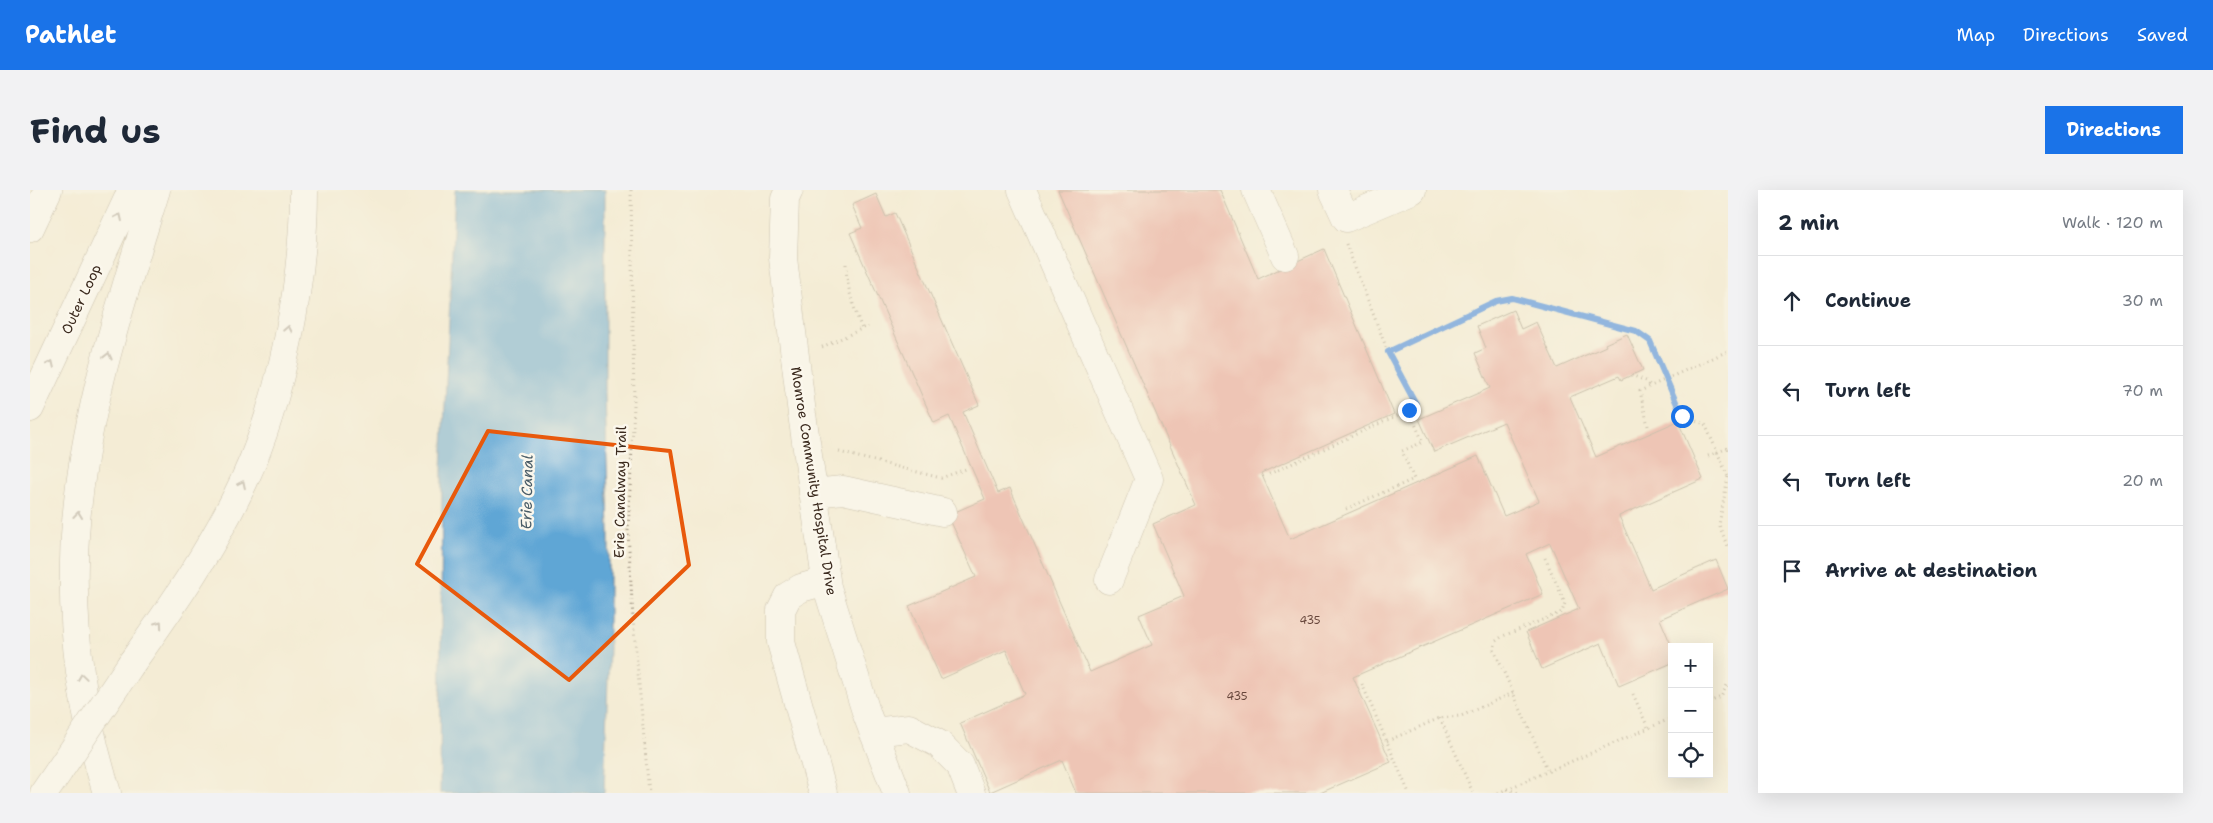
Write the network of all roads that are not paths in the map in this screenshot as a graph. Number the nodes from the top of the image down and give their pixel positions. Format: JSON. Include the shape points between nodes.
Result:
{"nodes":[{"id":1,"x":48,"y":190,"type":"edge"},
{"id":2,"x":132,"y":190,"type":"edge"},
{"id":3,"x":156,"y":190,"type":"edge"},
{"id":4,"x":304,"y":190,"type":"edge"},
{"id":5,"x":788,"y":190,"type":"edge"},
{"id":6,"x":1022,"y":190,"type":"edge"},
{"id":7,"x":1256,"y":190,"type":"edge"},
{"id":8,"x":1333,"y":190,"type":"edge"},
{"id":9,"x":1412,"y":190,"type":"edge"},
{"id":10,"x":30,"y":228,"type":"edge"},
{"id":11,"x":1285,"y":256,"type":"dead end"},
{"id":12,"x":30,"y":408,"type":"edge"},
{"id":13,"x":814,"y":493,"type":"junction"},
{"id":14,"x":943,"y":512,"type":"dead end"},
{"id":15,"x":1109,"y":580,"type":"dead end"},
{"id":16,"x":826,"y":581,"type":"junction"},
{"id":17,"x":873,"y":732,"type":"junction"},
{"id":18,"x":52,"y":782,"type":"edge"},
{"id":19,"x":107,"y":793,"type":"edge"},
{"id":20,"x":823,"y":793,"type":"edge"},
{"id":21,"x":897,"y":793,"type":"edge"},
{"id":22,"x":971,"y":793,"type":"edge"}],
"edges":[{"from":1,"to":10,"type":"main road"},
{"from":12,"to":2,"type":"main road","name":"Outer Loop","one_way":true},
{"from":19,"to":3,"type":"main road","one_way":true,"via":[[89,722],[79,658],[74,595],[76,530],[85,459],[103,373]]},
{"from":18,"to":4,"type":"main road","one_way":true,"bridge":true,"via":[[205,555],[244,480],[278,381],[292,310]]},
{"from":5,"to":13,"type":"main road","name":"Monroe Community Hospital Drive","via":[[783,258]]},
{"from":6,"to":15,"type":"main road","via":[[1149,479]]},
{"from":7,"to":11,"type":"main road"},
{"from":8,"to":9,"type":"main road","via":[[1346,218]]},
{"from":13,"to":14,"type":"main road","via":[[843,490]]},
{"from":13,"to":16,"type":"main road","name":"Monroe Community Hospital Drive"},
{"from":16,"to":17,"type":"main road","name":"Monroe Community Hospital Drive"},
{"from":16,"to":20,"type":"main road","via":[[801,588],[788,596],[781,610],[781,642]]},
{"from":17,"to":21,"type":"main road","name":"Monroe Community Hospital Drive"},
{"from":17,"to":22,"type":"main road","via":[[909,728],[939,744],[960,765]]}]}
